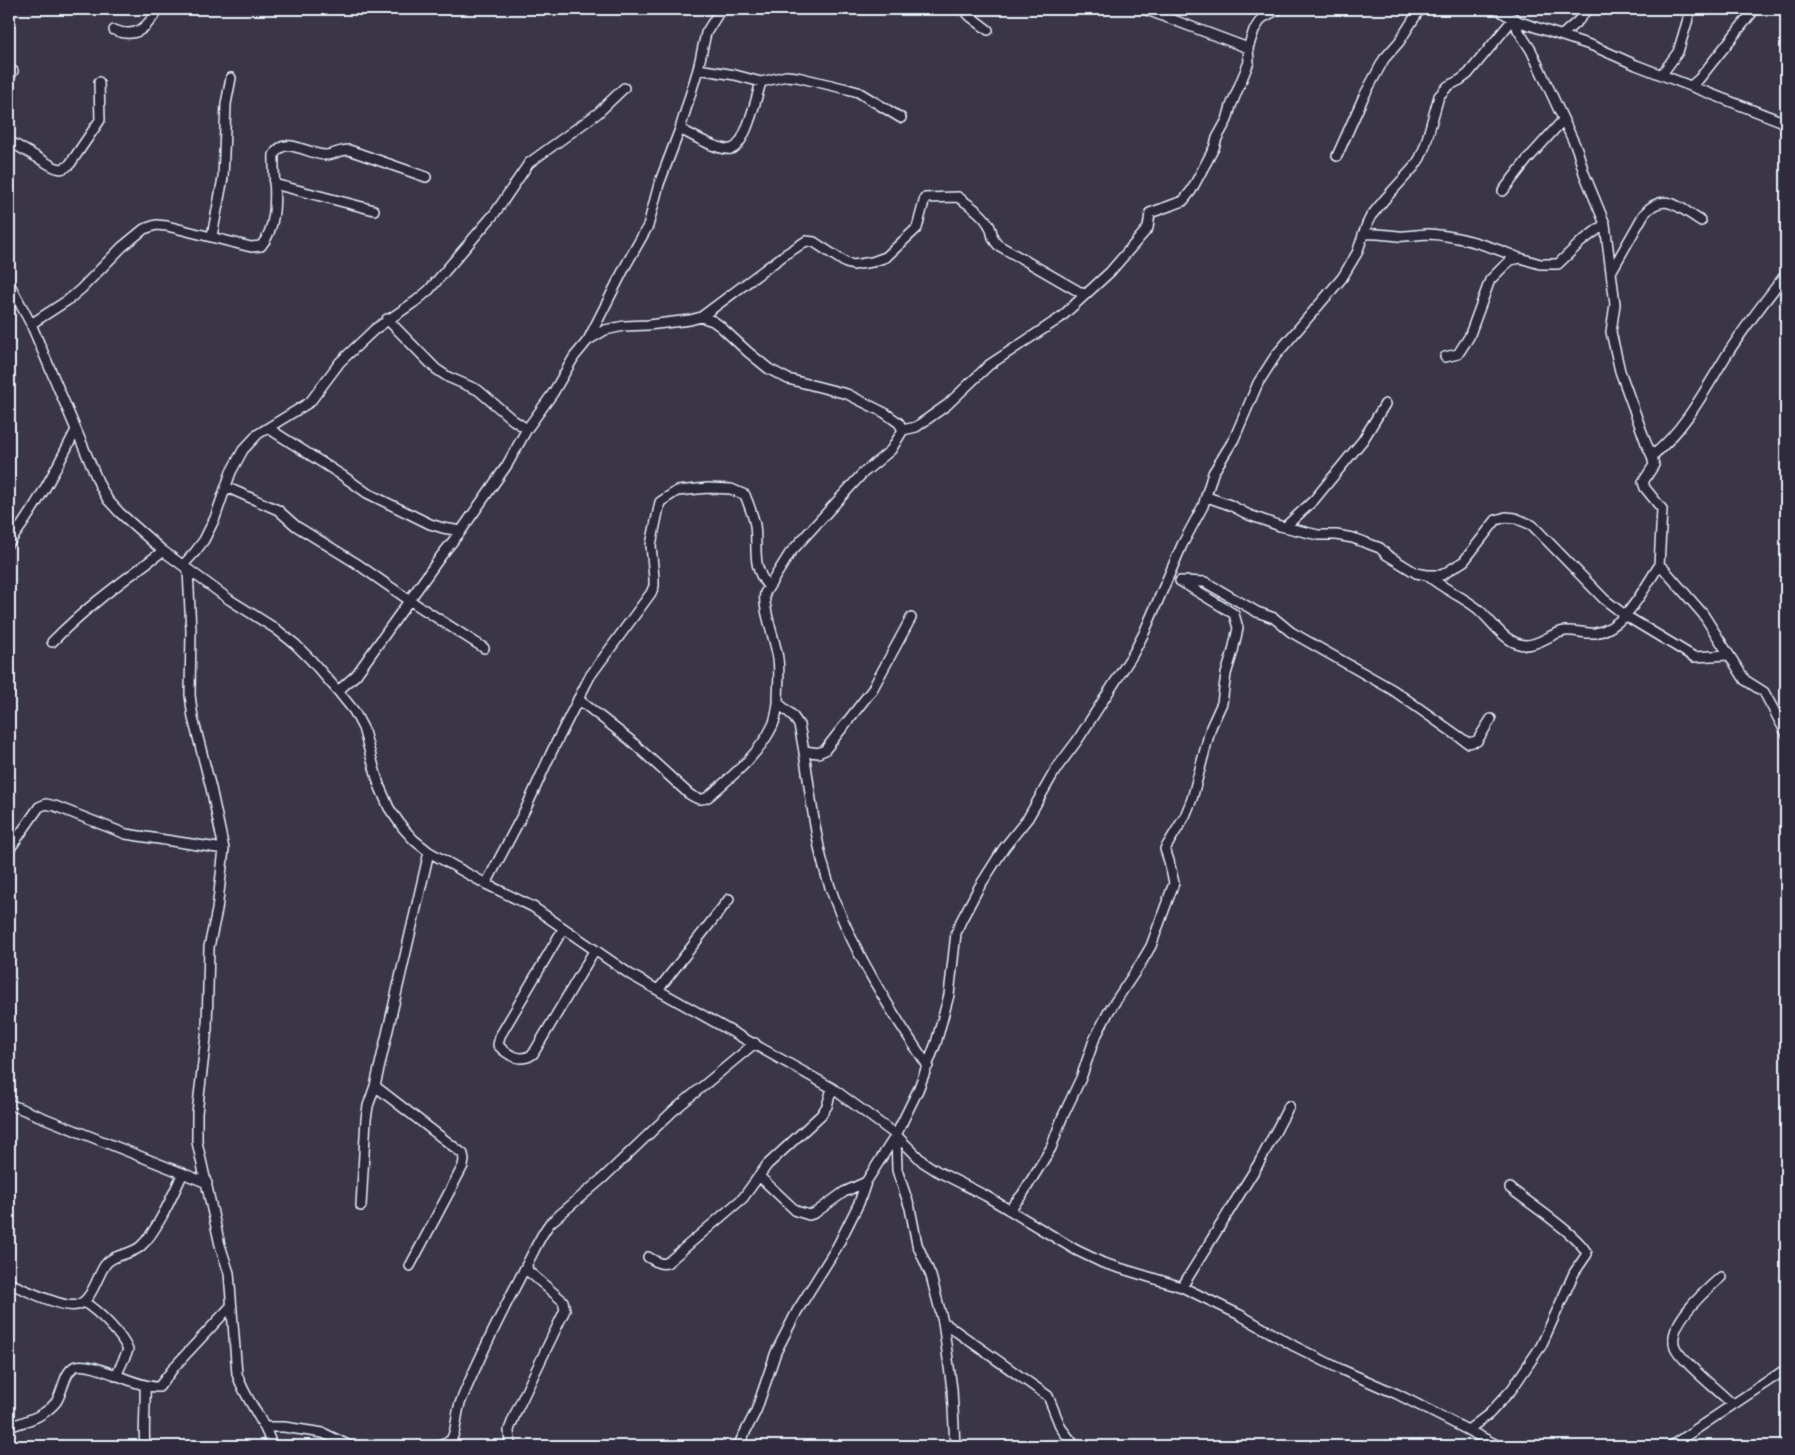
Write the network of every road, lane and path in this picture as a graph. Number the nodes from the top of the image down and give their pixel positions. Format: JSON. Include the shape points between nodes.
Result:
{"nodes":[{"id":1,"x":158,"y":9,"type":"edge"},
{"id":2,"x":721,"y":9,"type":"edge"},
{"id":3,"x":963,"y":9,"type":"edge"},
{"id":4,"x":1144,"y":9,"type":"edge"},
{"id":5,"x":1279,"y":9,"type":"edge"},
{"id":6,"x":1420,"y":9,"type":"edge"},
{"id":7,"x":1500,"y":9,"type":"edge"},
{"id":8,"x":1587,"y":9,"type":"edge"},
{"id":9,"x":1691,"y":9,"type":"edge"},
{"id":10,"x":1755,"y":9,"type":"edge"},
{"id":11,"x":1514,"y":18,"type":"junction"},
{"id":12,"x":114,"y":30,"type":"dead end"},
{"id":13,"x":988,"y":30,"type":"dead end"},
{"id":14,"x":1562,"y":35,"type":"junction"},
{"id":15,"x":1248,"y":48,"type":"junction"},
{"id":16,"x":698,"y":69,"type":"junction"},
{"id":17,"x":1662,"y":74,"type":"junction"},
{"id":18,"x":231,"y":78,"type":"dead end"},
{"id":19,"x":99,"y":82,"type":"dead end"},
{"id":20,"x":761,"y":82,"type":"junction"},
{"id":21,"x":1691,"y":86,"type":"junction"},
{"id":22,"x":624,"y":88,"type":"dead end"},
{"id":23,"x":901,"y":118,"type":"dead end"},
{"id":24,"x":1563,"y":120,"type":"junction"},
{"id":25,"x":1786,"y":123,"type":"edge"},
{"id":26,"x":680,"y":129,"type":"junction"},
{"id":27,"x":9,"y":142,"type":"edge"},
{"id":28,"x":1337,"y":156,"type":"dead end"},
{"id":29,"x":426,"y":177,"type":"dead end"},
{"id":30,"x":274,"y":184,"type":"junction"},
{"id":31,"x":1503,"y":191,"type":"dead end"},
{"id":32,"x":374,"y":210,"type":"dead end"},
{"id":33,"x":1701,"y":221,"type":"dead end"},
{"id":34,"x":1604,"y":224,"type":"junction"},
{"id":35,"x":1363,"y":234,"type":"junction"},
{"id":36,"x":212,"y":236,"type":"junction"},
{"id":37,"x":1520,"y":258,"type":"junction"},
{"id":38,"x":1611,"y":273,"type":"junction"},
{"id":39,"x":1786,"y":274,"type":"edge"},
{"id":40,"x":9,"y":283,"type":"edge"},
{"id":41,"x":1085,"y":295,"type":"junction"},
{"id":42,"x":701,"y":317,"type":"junction"},
{"id":43,"x":387,"y":320,"type":"junction"},
{"id":44,"x":31,"y":324,"type":"junction"},
{"id":45,"x":588,"y":340,"type":"junction"},
{"id":46,"x":1446,"y":357,"type":"dead end"},
{"id":47,"x":1385,"y":404,"type":"dead end"},
{"id":48,"x":268,"y":428,"type":"junction"},
{"id":49,"x":527,"y":429,"type":"junction"},
{"id":50,"x":76,"y":430,"type":"junction"},
{"id":51,"x":903,"y":430,"type":"junction"},
{"id":52,"x":1652,"y":456,"type":"junction"},
{"id":53,"x":226,"y":486,"type":"junction"},
{"id":54,"x":1207,"y":497,"type":"junction"},
{"id":55,"x":1285,"y":527,"type":"junction"},
{"id":56,"x":461,"y":531,"type":"junction"},
{"id":57,"x":9,"y":543,"type":"edge"},
{"id":58,"x":163,"y":551,"type":"junction"},
{"id":59,"x":1659,"y":566,"type":"junction"},
{"id":60,"x":185,"y":567,"type":"junction"},
{"id":61,"x":1428,"y":575,"type":"junction"},
{"id":62,"x":1180,"y":581,"type":"junction"},
{"id":63,"x":1167,"y":582,"type":"junction"},
{"id":64,"x":768,"y":586,"type":"junction"},
{"id":65,"x":409,"y":600,"type":"junction"},
{"id":66,"x":1626,"y":616,"type":"junction"},
{"id":67,"x":911,"y":618,"type":"dead end"},
{"id":68,"x":52,"y":642,"type":"dead end"},
{"id":69,"x":484,"y":648,"type":"dead end"},
{"id":70,"x":1728,"y":655,"type":"junction"},
{"id":71,"x":338,"y":691,"type":"junction"},
{"id":72,"x":578,"y":699,"type":"junction"},
{"id":73,"x":778,"y":702,"type":"junction"},
{"id":74,"x":1491,"y":719,"type":"dead end"},
{"id":75,"x":1786,"y":733,"type":"edge"},
{"id":76,"x":805,"y":751,"type":"junction"},
{"id":77,"x":224,"y":849,"type":"junction"},
{"id":78,"x":9,"y":850,"type":"edge"},
{"id":79,"x":429,"y":852,"type":"junction"},
{"id":80,"x":486,"y":884,"type":"junction"},
{"id":81,"x":728,"y":899,"type":"dead end"},
{"id":82,"x":563,"y":929,"type":"junction"},
{"id":83,"x":594,"y":951,"type":"junction"},
{"id":84,"x":658,"y":990,"type":"junction"},
{"id":85,"x":755,"y":1043,"type":"junction"},
{"id":86,"x":928,"y":1066,"type":"junction"},
{"id":87,"x":375,"y":1086,"type":"junction"},
{"id":88,"x":832,"y":1088,"type":"junction"},
{"id":89,"x":9,"y":1104,"type":"edge"},
{"id":90,"x":1289,"y":1106,"type":"dead end"},
{"id":91,"x":896,"y":1134,"type":"junction"},
{"id":92,"x":183,"y":1173,"type":"junction"},
{"id":93,"x":759,"y":1176,"type":"junction"},
{"id":94,"x":207,"y":1182,"type":"junction"},
{"id":95,"x":866,"y":1182,"type":"junction"},
{"id":96,"x":1510,"y":1188,"type":"dead end"},
{"id":97,"x":361,"y":1206,"type":"dead end"},
{"id":98,"x":1009,"y":1210,"type":"junction"},
{"id":99,"x":648,"y":1257,"type":"dead end"},
{"id":100,"x":410,"y":1266,"type":"dead end"},
{"id":101,"x":527,"y":1266,"type":"junction"},
{"id":102,"x":1721,"y":1277,"type":"dead end"},
{"id":103,"x":9,"y":1283,"type":"edge"},
{"id":104,"x":1182,"y":1287,"type":"junction"},
{"id":105,"x":84,"y":1302,"type":"junction"},
{"id":106,"x":231,"y":1306,"type":"junction"},
{"id":107,"x":943,"y":1322,"type":"junction"},
{"id":108,"x":1786,"y":1369,"type":"edge"},
{"id":109,"x":116,"y":1376,"type":"junction"},
{"id":110,"x":145,"y":1385,"type":"junction"},
{"id":111,"x":1732,"y":1404,"type":"junction"},
{"id":112,"x":9,"y":1427,"type":"edge"},
{"id":113,"x":265,"y":1427,"type":"junction"},
{"id":114,"x":1468,"y":1430,"type":"junction"},
{"id":115,"x":452,"y":1442,"type":"edge"},
{"id":116,"x":145,"y":1446,"type":"edge"},
{"id":117,"x":272,"y":1446,"type":"edge"},
{"id":118,"x":350,"y":1446,"type":"edge"},
{"id":119,"x":440,"y":1446,"type":"edge"},
{"id":120,"x":510,"y":1446,"type":"edge"},
{"id":121,"x":738,"y":1446,"type":"edge"},
{"id":122,"x":955,"y":1446,"type":"edge"},
{"id":123,"x":1075,"y":1446,"type":"edge"},
{"id":124,"x":1498,"y":1446,"type":"edge"},
{"id":125,"x":1671,"y":1446,"type":"edge"}],
"edges":[{"from":1,"to":12,"type":"street","via":[[141,30],[132,34]]},
{"from":2,"to":16,"type":"street","via":[[706,33]]},
{"from":3,"to":13,"type":"street"},
{"from":4,"to":15,"type":"street"},
{"from":5,"to":15,"type":"street","via":[[1262,18]]},
{"from":6,"to":28,"type":"street","via":[[1384,59]]},
{"from":7,"to":11,"type":"street"},
{"from":8,"to":14,"type":"street"},
{"from":9,"to":17,"type":"street","via":[[1678,52]]},
{"from":10,"to":21,"type":"street"},
{"from":11,"to":14,"type":"street"},
{"from":11,"to":24,"type":"street"},
{"from":11,"to":35,"type":"street","via":[[1468,74],[1438,96],[1420,158],[1377,207]]},
{"from":14,"to":17,"type":"street"},
{"from":15,"to":41,"type":"street","via":[[1249,62],[1227,120],[1184,202],[1150,213],[1148,228]]},
{"from":16,"to":20,"type":"street"},
{"from":16,"to":26,"type":"street"},
{"from":17,"to":21,"type":"street"},
{"from":18,"to":36,"type":"street","via":[[226,104],[223,178]]},
{"from":19,"to":27,"type":"street","via":[[100,120],[65,168],[52,166]]},
{"from":20,"to":23,"type":"street","via":[[786,76],[847,89],[858,92]]},
{"from":20,"to":26,"type":"street","via":[[739,145],[732,149],[723,148]]},
{"from":21,"to":25,"type":"street"},
{"from":22,"to":43,"type":"street","via":[[598,113],[529,162],[495,213],[429,290]]},
{"from":24,"to":31,"type":"street"},
{"from":24,"to":34,"type":"street"},
{"from":26,"to":45,"type":"street","via":[[659,184],[648,226]]},
{"from":29,"to":30,"type":"street","via":[[349,150],[320,155],[288,145],[277,149],[274,155]]},
{"from":30,"to":32,"type":"street"},
{"from":30,"to":36,"type":"street","via":[[271,228],[261,246]]},
{"from":33,"to":38,"type":"street","via":[[1670,202],[1651,206]]},
{"from":34,"to":37,"type":"street","via":[[1558,264],[1540,264]]},
{"from":34,"to":38,"type":"street"},
{"from":35,"to":37,"type":"street","via":[[1452,237]]},
{"from":35,"to":54,"type":"street","via":[[1357,253],[1342,278],[1276,355],[1258,383],[1234,439],[1213,473]]},
{"from":36,"to":44,"type":"street","via":[[167,226],[144,229],[68,300]]},
{"from":37,"to":46,"type":"street","via":[[1511,260],[1490,280],[1469,338],[1458,354]]},
{"from":38,"to":52,"type":"street","via":[[1615,304],[1611,332],[1620,371]]},
{"from":39,"to":52,"type":"street","via":[[1673,436]]},
{"from":40,"to":44,"type":"street"},
{"from":41,"to":42,"type":"street","via":[[998,244],[992,239],[990,227],[980,214],[958,197],[925,198],[917,228],[886,257],[853,265],[814,242],[806,241]]},
{"from":41,"to":51,"type":"street","via":[[1060,318],[988,365],[947,405],[916,427]]},
{"from":42,"to":45,"type":"street","via":[[624,326],[605,330]]},
{"from":42,"to":51,"type":"street","via":[[720,326],[769,369],[788,379],[847,394],[885,413]]},
{"from":43,"to":48,"type":"street","via":[[340,362],[310,402]]},
{"from":43,"to":49,"type":"street","via":[[436,369],[478,390]]},
{"from":44,"to":50,"type":"street"},
{"from":45,"to":49,"type":"street"},
{"from":47,"to":55,"type":"street","via":[[1363,440],[1339,470]]},
{"from":48,"to":53,"type":"street","via":[[243,450]]},
{"from":48,"to":56,"type":"street","via":[[367,493],[430,524]]},
{"from":49,"to":56,"type":"street","via":[[507,465]]},
{"from":50,"to":57,"type":"street","via":[[47,487]]},
{"from":50,"to":58,"type":"street","via":[[108,500]]},
{"from":51,"to":64,"type":"street","via":[[891,450],[862,474],[790,553]]},
{"from":52,"to":59,"type":"street","via":[[1654,465],[1643,482],[1662,509]]},
{"from":53,"to":60,"type":"street","via":[[204,540]]},
{"from":53,"to":65,"type":"street","via":[[278,510],[296,526]]},
{"from":54,"to":55,"type":"street"},
{"from":54,"to":63,"type":"street"},
{"from":55,"to":61,"type":"street","via":[[1318,535],[1353,538],[1380,548],[1416,573]]},
{"from":56,"to":65,"type":"street"},
{"from":58,"to":60,"type":"street"},
{"from":58,"to":68,"type":"street","via":[[90,605]]},
{"from":59,"to":66,"type":"street"},
{"from":59,"to":70,"type":"street","via":[[1703,614]]},
{"from":60,"to":71,"type":"street","via":[[295,644]]},
{"from":60,"to":77,"type":"street","via":[[191,631],[190,695]]},
{"from":61,"to":66,"type":"street","via":[[1478,609],[1507,638],[1518,644],[1536,643],[1565,631],[1598,633]]},
{"from":61,"to":66,"type":"street","via":[[1442,575],[1464,561],[1496,520],[1506,516],[1532,525],[1604,599]]},
{"from":62,"to":63,"type":"street"},
{"from":62,"to":74,"type":"street","via":[[1205,582],[1257,612],[1274,618],[1291,632],[1394,690],[1468,743],[1477,741]]},
{"from":62,"to":98,"type":"street","via":[[1234,614],[1238,628],[1222,703],[1211,727],[1192,799],[1165,849],[1174,883],[1148,953],[1109,1010],[1094,1040],[1051,1148]]},
{"from":63,"to":86,"type":"street","via":[[1133,654],[1056,769],[1028,818],[1004,848],[961,921],[956,933],[949,995]]},
{"from":64,"to":72,"type":"street","via":[[761,578],[756,563],[755,525],[745,495],[731,488],[677,491],[660,502],[651,545],[654,578],[651,593],[597,666]]},
{"from":64,"to":73,"type":"street","via":[[764,599],[778,660]]},
{"from":65,"to":69,"type":"street"},
{"from":65,"to":71,"type":"street","via":[[356,675]]},
{"from":66,"to":70,"type":"street","via":[[1694,657]]},
{"from":67,"to":76,"type":"street","via":[[872,690],[825,750],[818,753]]},
{"from":70,"to":75,"type":"street","via":[[1745,680],[1764,692]]},
{"from":71,"to":79,"type":"street","via":[[363,728],[389,808],[402,828]]},
{"from":72,"to":73,"type":"street","via":[[696,799],[702,800],[743,766],[760,746],[774,724]]},
{"from":72,"to":80,"type":"street"},
{"from":73,"to":76,"type":"street","via":[[799,725]]},
{"from":76,"to":86,"type":"street","via":[[806,775],[821,855],[835,900],[868,969],[900,1026]]},
{"from":77,"to":78,"type":"street","via":[[126,834],[46,804],[40,807]]},
{"from":77,"to":94,"type":"street","via":[[209,947],[207,1029],[197,1113],[197,1142]]},
{"from":79,"to":80,"type":"street"},
{"from":79,"to":87,"type":"street"},
{"from":80,"to":82,"type":"street","via":[[533,907]]},
{"from":81,"to":84,"type":"street"},
{"from":82,"to":83,"type":"street"},
{"from":82,"to":83,"type":"street","via":[[498,1040],[502,1048],[521,1059],[533,1054]]},
{"from":83,"to":84,"type":"street"},
{"from":84,"to":85,"type":"street"},
{"from":85,"to":88,"type":"street"},
{"from":85,"to":101,"type":"street","via":[[672,1111],[603,1178],[550,1223],[538,1240]]},
{"from":86,"to":91,"type":"street"},
{"from":87,"to":97,"type":"street","via":[[366,1119]]},
{"from":87,"to":100,"type":"street","via":[[456,1148],[464,1160]]},
{"from":88,"to":91,"type":"street"},
{"from":88,"to":93,"type":"street","via":[[821,1115]]},
{"from":89,"to":92,"type":"street"},
{"from":90,"to":104,"type":"street","via":[[1259,1163]]},
{"from":91,"to":95,"type":"street"},
{"from":91,"to":98,"type":"street","via":[[923,1162]]},
{"from":91,"to":107,"type":"street","via":[[897,1170]]},
{"from":92,"to":94,"type":"street"},
{"from":92,"to":105,"type":"street","via":[[142,1246],[130,1254],[110,1259]]},
{"from":93,"to":95,"type":"street","via":[[790,1206],[809,1215]]},
{"from":93,"to":99,"type":"street","via":[[742,1198],[667,1263],[657,1263]]},
{"from":94,"to":106,"type":"street","via":[[229,1273]]},
{"from":95,"to":121,"type":"street","via":[[850,1222],[776,1352],[759,1403]]},
{"from":96,"to":114,"type":"street","via":[[1586,1248],[1587,1254],[1574,1272],[1540,1346],[1512,1389],[1489,1414]]},
{"from":98,"to":104,"type":"street","via":[[1103,1263]]},
{"from":101,"to":115,"type":"street","via":[[460,1403]]},
{"from":101,"to":120,"type":"street","via":[[528,1271],[563,1301],[565,1310],[516,1412],[509,1430]]},
{"from":102,"to":111,"type":"street","via":[[1685,1314],[1674,1333],[1674,1347]]},
{"from":103,"to":105,"type":"street","via":[[67,1305],[76,1306]]},
{"from":104,"to":114,"type":"street","via":[[1294,1346]]},
{"from":105,"to":109,"type":"street","via":[[96,1309],[128,1350]]},
{"from":106,"to":110,"type":"street","via":[[158,1387]]},
{"from":106,"to":113,"type":"street","via":[[241,1389]]},
{"from":107,"to":122,"type":"street","via":[[952,1389]]},
{"from":107,"to":123,"type":"street","via":[[1048,1396],[1061,1428]]},
{"from":108,"to":111,"type":"street"},
{"from":109,"to":110,"type":"street"},
{"from":109,"to":112,"type":"street","via":[[75,1366],[57,1401],[38,1417]]},
{"from":110,"to":116,"type":"street"},
{"from":111,"to":125,"type":"street"},
{"from":113,"to":117,"type":"street"},
{"from":113,"to":118,"type":"street","via":[[323,1433]]},
{"from":114,"to":124,"type":"street"},
{"from":115,"to":119,"type":"street"}]}
